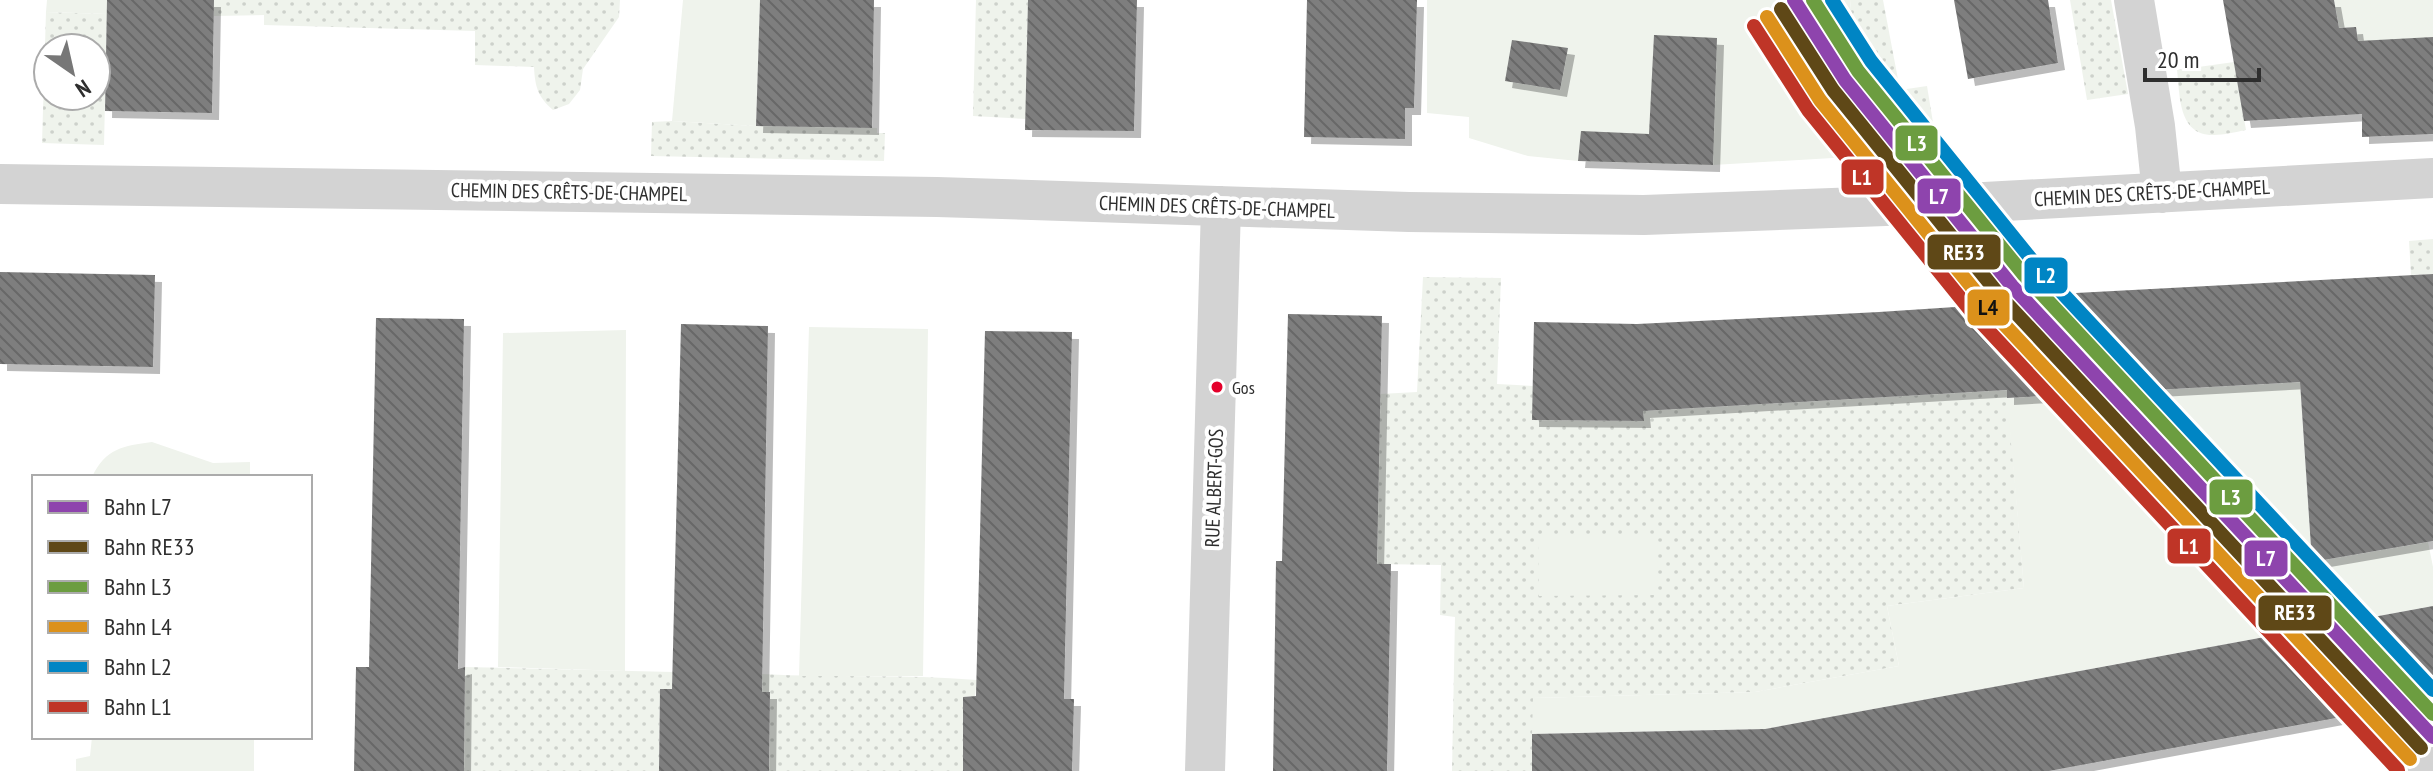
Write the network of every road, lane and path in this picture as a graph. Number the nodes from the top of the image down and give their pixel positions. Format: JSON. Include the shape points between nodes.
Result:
{"nodes":[{"id":1,"x":2134,"y":0,"type":"edge"},
{"id":2,"x":2433,"y":178,"type":"edge"},
{"id":3,"x":0,"y":184,"type":"edge"},
{"id":4,"x":2162,"y":193,"type":"junction"},
{"id":5,"x":1221,"y":206,"type":"junction"},
{"id":6,"x":2433,"y":767,"type":"edge"},
{"id":7,"x":1205,"y":771,"type":"edge"},
{"id":8,"x":2413,"y":771,"type":"edge"}],
"edges":[{"from":1,"to":4,"type":"street"},
{"from":2,"to":4,"type":"street","name":"CHEMIN DES CRÊTS-DE-CHAMPEL"},
{"from":3,"to":5,"type":"street","name":"CHEMIN DES CRÊTS-DE-CHAMPEL"},
{"from":4,"to":5,"type":"street","name":"CHEMIN DES CRÊTS-DE-CHAMPEL","via":[[1644,215]]},
{"from":5,"to":7,"type":"street","name":"RUE ALBERT-GOS"},
{"from":6,"to":8,"type":"street"}]}
